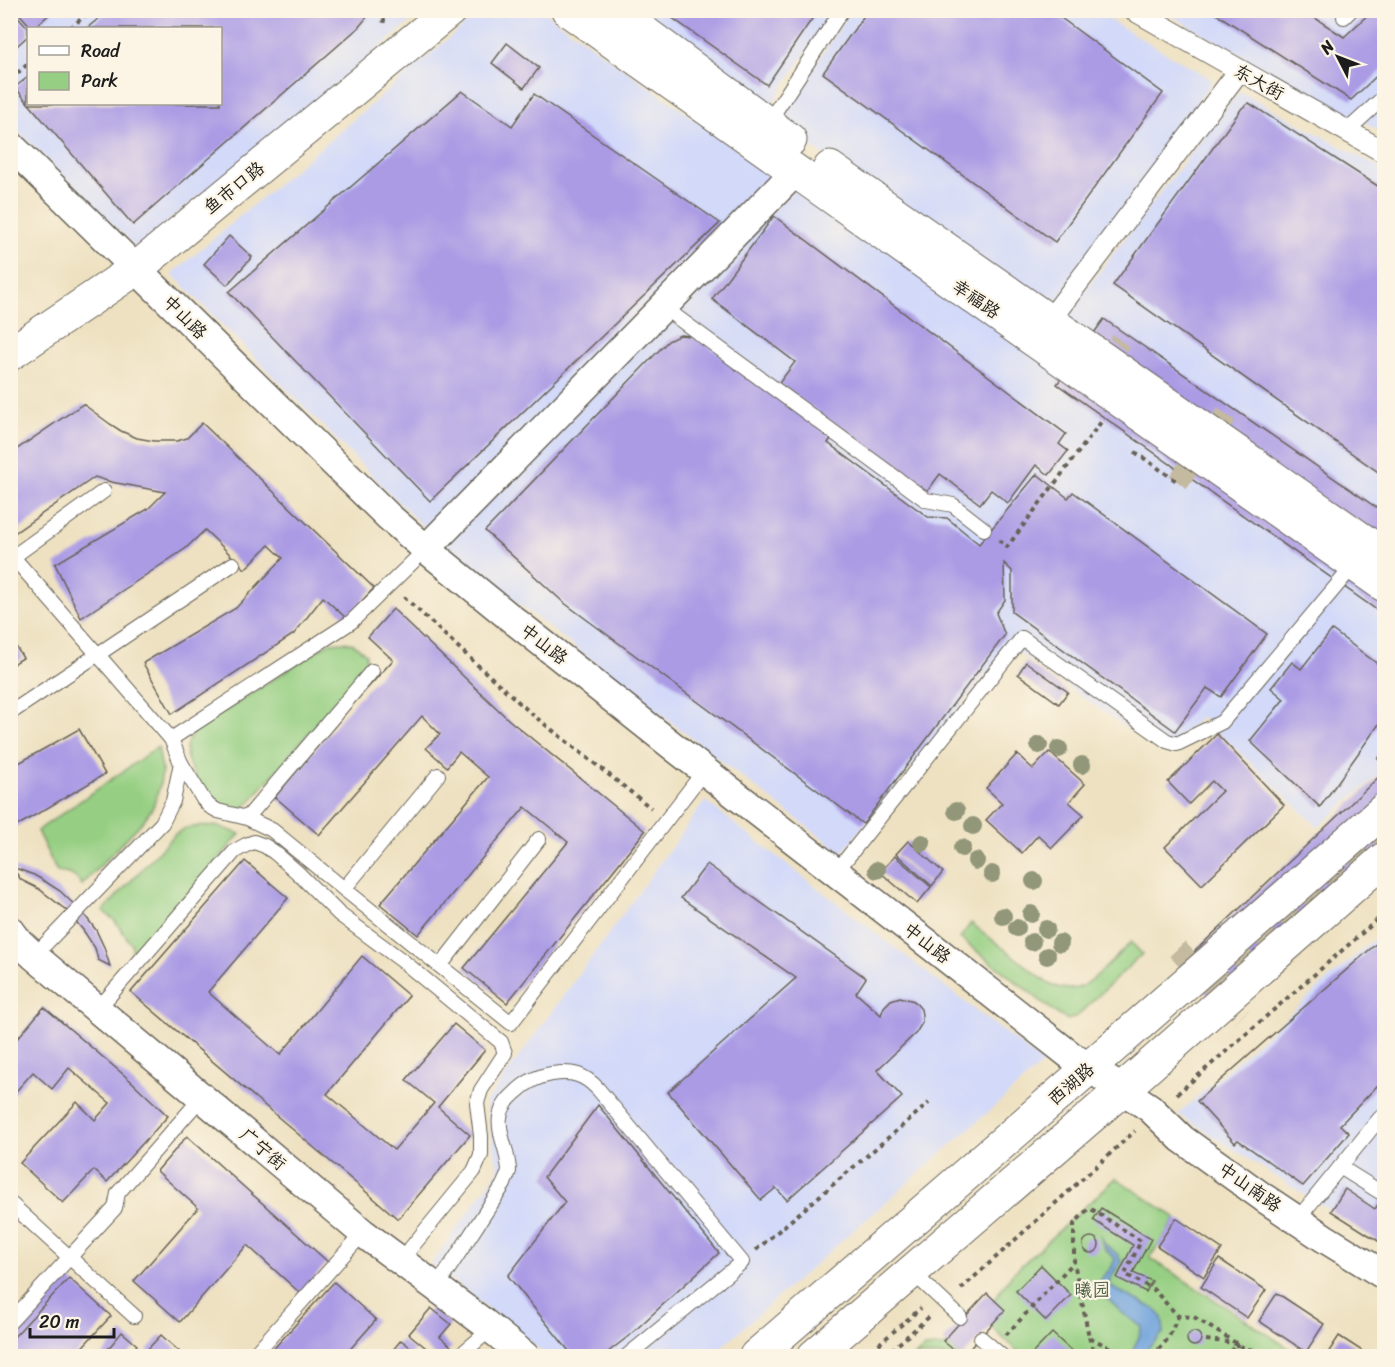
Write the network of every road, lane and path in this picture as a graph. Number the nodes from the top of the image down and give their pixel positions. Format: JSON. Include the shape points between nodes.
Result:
{"nodes":[{"id":1,"x":92,"y":10,"type":"edge"},
{"id":2,"x":450,"y":10,"type":"edge"},
{"id":3,"x":568,"y":10,"type":"edge"},
{"id":4,"x":614,"y":10,"type":"edge"},
{"id":5,"x":842,"y":10,"type":"edge"},
{"id":6,"x":1134,"y":10,"type":"edge"},
{"id":7,"x":71,"y":27,"type":"edge"},
{"id":8,"x":27,"y":65,"type":"edge"},
{"id":9,"x":1239,"y":71,"type":"junction"},
{"id":10,"x":10,"y":79,"type":"edge"},
{"id":11,"x":1384,"y":97,"type":"edge"},
{"id":12,"x":1347,"y":130,"type":"junction"},
{"id":13,"x":761,"y":133,"type":"junction"},
{"id":14,"x":10,"y":145,"type":"edge"},
{"id":15,"x":1384,"y":152,"type":"edge"},
{"id":16,"x":796,"y":171,"type":"junction"},
{"id":17,"x":137,"y":268,"type":"junction"},
{"id":18,"x":663,"y":307,"type":"junction"},
{"id":19,"x":1042,"y":330,"type":"junction"},
{"id":20,"x":10,"y":354,"type":"edge"},
{"id":21,"x":1102,"y":420,"type":"dead end"},
{"id":22,"x":1135,"y":452,"type":"dead end"},
{"id":23,"x":1178,"y":482,"type":"dead end"},
{"id":24,"x":104,"y":491,"type":"dead end"},
{"id":25,"x":984,"y":529,"type":"joint"},
{"id":26,"x":426,"y":549,"type":"junction"},
{"id":27,"x":12,"y":558,"type":"edge"},
{"id":28,"x":1370,"y":560,"type":"edge"},
{"id":29,"x":233,"y":564,"type":"dead end"},
{"id":30,"x":390,"y":584,"type":"junction"},
{"id":31,"x":1384,"y":585,"type":"edge"},
{"id":32,"x":98,"y":654,"type":"junction"},
{"id":33,"x":372,"y":671,"type":"dead end"},
{"id":34,"x":10,"y":712,"type":"edge"},
{"id":35,"x":171,"y":739,"type":"junction"},
{"id":36,"x":1384,"y":754,"type":"edge"},
{"id":37,"x":1378,"y":760,"type":"dead end"},
{"id":38,"x":181,"y":763,"type":"junction"},
{"id":39,"x":704,"y":771,"type":"junction"},
{"id":40,"x":438,"y":775,"type":"dead end"},
{"id":41,"x":1384,"y":810,"type":"edge"},
{"id":42,"x":247,"y":818,"type":"junction"},
{"id":43,"x":667,"y":820,"type":"junction"},
{"id":44,"x":539,"y":839,"type":"dead end"},
{"id":45,"x":1384,"y":859,"type":"edge"},
{"id":46,"x":836,"y":872,"type":"junction"},
{"id":47,"x":344,"y":890,"type":"junction"},
{"id":48,"x":1384,"y":914,"type":"edge"},
{"id":49,"x":19,"y":944,"type":"edge"},
{"id":50,"x":440,"y":966,"type":"junction"},
{"id":51,"x":98,"y":1009,"type":"junction"},
{"id":52,"x":1089,"y":1068,"type":"junction"},
{"id":53,"x":1123,"y":1089,"type":"junction"},
{"id":54,"x":202,"y":1097,"type":"junction"},
{"id":55,"x":929,"y":1103,"type":"dead end"},
{"id":56,"x":1155,"y":1113,"type":"junction"},
{"id":57,"x":1384,"y":1121,"type":"edge"},
{"id":58,"x":1340,"y":1167,"type":"junction"},
{"id":59,"x":1384,"y":1186,"type":"edge"},
{"id":60,"x":10,"y":1203,"type":"edge"},
{"id":61,"x":1297,"y":1220,"type":"junction"},
{"id":62,"x":363,"y":1233,"type":"junction"},
{"id":63,"x":70,"y":1257,"type":"junction"},
{"id":64,"x":401,"y":1260,"type":"junction"},
{"id":65,"x":742,"y":1262,"type":"junction"},
{"id":66,"x":1074,"y":1262,"type":"junction"},
{"id":67,"x":912,"y":1272,"type":"junction"},
{"id":68,"x":1384,"y":1275,"type":"edge"},
{"id":69,"x":436,"y":1288,"type":"junction"},
{"id":70,"x":945,"y":1303,"type":"junction"},
{"id":71,"x":1178,"y":1316,"type":"junction"},
{"id":72,"x":134,"y":1317,"type":"dead end"},
{"id":73,"x":960,"y":1317,"type":"dead end"},
{"id":74,"x":10,"y":1322,"type":"edge"},
{"id":75,"x":491,"y":1329,"type":"junction"},
{"id":76,"x":1089,"y":1337,"type":"junction"},
{"id":77,"x":981,"y":1338,"type":"dead end"},
{"id":78,"x":1206,"y":1340,"type":"dead end"},
{"id":79,"x":1237,"y":1343,"type":"junction"},
{"id":80,"x":517,"y":1354,"type":"edge"},
{"id":81,"x":992,"y":1354,"type":"edge"},
{"id":82,"x":253,"y":1356,"type":"edge"},
{"id":83,"x":459,"y":1356,"type":"edge"},
{"id":84,"x":627,"y":1356,"type":"edge"},
{"id":85,"x":756,"y":1356,"type":"edge"},
{"id":86,"x":814,"y":1356,"type":"edge"},
{"id":87,"x":885,"y":1356,"type":"edge"},
{"id":88,"x":1095,"y":1356,"type":"edge"},
{"id":89,"x":1126,"y":1356,"type":"edge"},
{"id":90,"x":1152,"y":1356,"type":"edge"},
{"id":91,"x":1224,"y":1356,"type":"edge"},
{"id":92,"x":1236,"y":1356,"type":"edge"},
{"id":93,"x":1275,"y":1356,"type":"edge"}],
"edges":[{"from":1,"to":7,"type":"path"},
{"from":2,"to":17,"type":"main road","name":"鱼市口路"},
{"from":3,"to":13,"type":"main road","name":"幸福路"},
{"from":4,"to":13,"type":"main road","name":"幸福路"},
{"from":5,"to":13,"type":"lane"},
{"from":6,"to":9,"type":"street","name":"东大街"},
{"from":8,"to":10,"type":"path"},
{"from":9,"to":12,"type":"street","name":"东大街"},
{"from":9,"to":19,"type":"street"},
{"from":11,"to":12,"type":"lane"},
{"from":12,"to":15,"type":"street","name":"东大街"},
{"from":13,"to":16,"type":"main road","name":"幸福路"},
{"from":13,"to":19,"type":"main road","name":"幸福路"},
{"from":14,"to":17,"type":"street","name":"中山路"},
{"from":16,"to":18,"type":"street"},
{"from":16,"to":19,"type":"main road","name":"幸福路"},
{"from":17,"to":20,"type":"main road","name":"鱼市口路"},
{"from":17,"to":26,"type":"street","name":"中山路"},
{"from":18,"to":25,"type":"lane","via":[[926,500],[953,505]]},
{"from":18,"to":26,"type":"street"},
{"from":19,"to":28,"type":"main road","name":"幸福路"},
{"from":21,"to":25,"type":"path","via":[[1007,546]]},
{"from":22,"to":23,"type":"path"},
{"from":24,"to":27,"type":"lane"},
{"from":26,"to":30,"type":"lane"},
{"from":26,"to":39,"type":"street","name":"中山路"},
{"from":27,"to":32,"type":"lane"},
{"from":28,"to":31,"type":"main road","name":"幸福路"},
{"from":28,"to":46,"type":"lane","via":[[1222,722],[1177,744],[1167,741],[1022,638]]},
{"from":29,"to":32,"type":"lane"},
{"from":30,"to":35,"type":"lane","via":[[351,622]]},
{"from":30,"to":43,"type":"path","via":[[533,715]]},
{"from":32,"to":34,"type":"lane"},
{"from":32,"to":35,"type":"lane"},
{"from":33,"to":42,"type":"lane"},
{"from":35,"to":38,"type":"lane"},
{"from":36,"to":37,"type":"path"},
{"from":38,"to":42,"type":"lane","via":[[208,806]]},
{"from":38,"to":49,"type":"lane","via":[[173,801],[162,823]]},
{"from":39,"to":43,"type":"lane"},
{"from":39,"to":46,"type":"street","name":"中山路"},
{"from":40,"to":47,"type":"lane"},
{"from":41,"to":52,"type":"main road","name":"西湖路"},
{"from":42,"to":47,"type":"lane","via":[[272,830]]},
{"from":43,"to":50,"type":"lane","via":[[512,1023]]},
{"from":44,"to":50,"type":"lane"},
{"from":45,"to":53,"type":"main road"},
{"from":46,"to":52,"type":"street","name":"中山路"},
{"from":47,"to":50,"type":"lane"},
{"from":48,"to":56,"type":"path"},
{"from":49,"to":51,"type":"street","name":"广宁街"},
{"from":51,"to":54,"type":"street","name":"广宁街"},
{"from":51,"to":64,"type":"lane","via":[[235,850],[254,842],[274,852],[339,914],[501,1042],[505,1053],[477,1103],[481,1155],[474,1171]]},
{"from":52,"to":53,"type":"street","name":"中山路"},
{"from":52,"to":85,"type":"main road","name":"西湖路"},
{"from":53,"to":56,"type":"street","name":"中山南路"},
{"from":53,"to":67,"type":"main road"},
{"from":54,"to":62,"type":"street","name":"广宁街"},
{"from":54,"to":63,"type":"lane","via":[[118,1193],[115,1208]]},
{"from":55,"to":65,"type":"path"},
{"from":56,"to":61,"type":"street","name":"中山南路","via":[[1182,1138]]},
{"from":56,"to":70,"type":"path"},
{"from":57,"to":58,"type":"lane","via":[[1380,1118]]},
{"from":58,"to":59,"type":"lane","via":[[1380,1192]]},
{"from":58,"to":61,"type":"lane"},
{"from":60,"to":63,"type":"lane"},
{"from":61,"to":68,"type":"street","name":"中山南路"},
{"from":62,"to":64,"type":"street","name":"广宁街"},
{"from":62,"to":82,"type":"lane"},
{"from":63,"to":72,"type":"lane"},
{"from":63,"to":74,"type":"lane"},
{"from":64,"to":69,"type":"street","name":"广宁街"},
{"from":65,"to":69,"type":"lane","via":[[590,1080],[563,1073],[532,1080],[503,1106],[499,1124],[509,1171]]},
{"from":65,"to":84,"type":"lane"},
{"from":66,"to":71,"type":"path","via":[[1074,1224],[1088,1209],[1093,1210],[1141,1241],[1125,1274],[1153,1289]]},
{"from":66,"to":76,"type":"path"},
{"from":66,"to":81,"type":"path"},
{"from":67,"to":70,"type":"lane"},
{"from":67,"to":86,"type":"main road"},
{"from":69,"to":75,"type":"street","name":"广宁街"},
{"from":70,"to":73,"type":"lane"},
{"from":70,"to":87,"type":"path"},
{"from":71,"to":79,"type":"path","via":[[1194,1317]]},
{"from":71,"to":90,"type":"path","via":[[1168,1339]]},
{"from":75,"to":80,"type":"street","name":"广宁街"},
{"from":75,"to":83,"type":"lane"},
{"from":76,"to":88,"type":"path"},
{"from":76,"to":89,"type":"path"},
{"from":77,"to":81,"type":"lane"},
{"from":78,"to":79,"type":"path"},
{"from":79,"to":91,"type":"path"},
{"from":79,"to":92,"type":"path"},
{"from":79,"to":93,"type":"path"}]}
